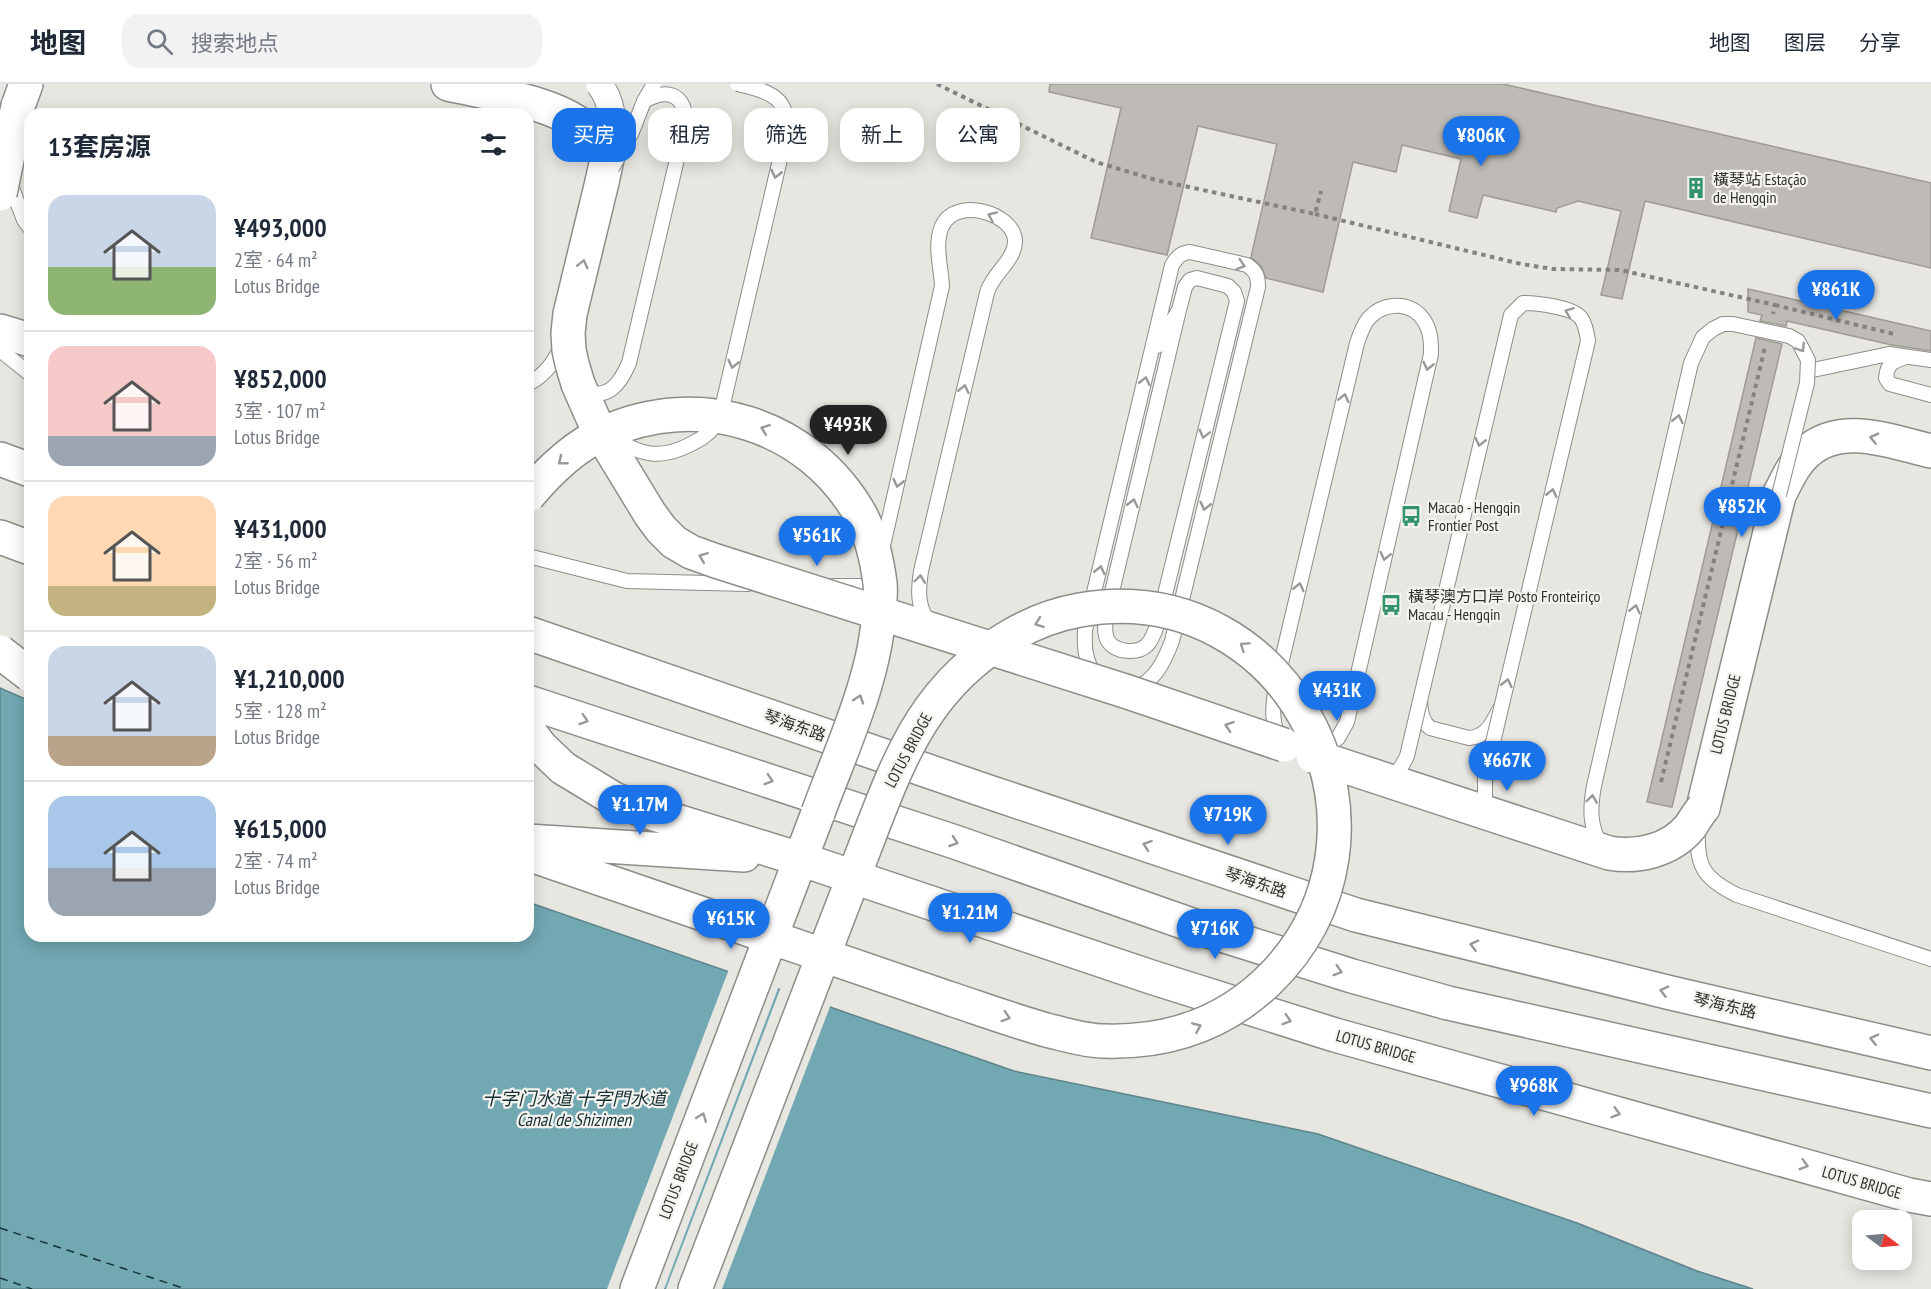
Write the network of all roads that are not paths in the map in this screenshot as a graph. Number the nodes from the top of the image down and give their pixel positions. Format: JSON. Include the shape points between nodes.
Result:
{"nodes":[{"id":1,"x":447,"y":84,"type":"edge"},
{"id":2,"x":599,"y":84,"type":"edge"},
{"id":3,"x":654,"y":84,"type":"edge"},
{"id":4,"x":737,"y":84,"type":"edge"},
{"id":5,"x":22,"y":95,"type":"edge"},
{"id":6,"x":644,"y":101,"type":"junction"},
{"id":7,"x":605,"y":171,"type":"junction"},
{"id":8,"x":6,"y":191,"type":"edge"},
{"id":9,"x":24,"y":220,"type":"edge"},
{"id":10,"x":1179,"y":310,"type":"junction"},
{"id":11,"x":570,"y":314,"type":"junction"},
{"id":12,"x":0,"y":331,"type":"edge"},
{"id":13,"x":1228,"y":334,"type":"junction"},
{"id":14,"x":24,"y":338,"type":"edge"},
{"id":15,"x":0,"y":350,"type":"edge"},
{"id":16,"x":1911,"y":356,"type":"junction"},
{"id":17,"x":1150,"y":357,"type":"junction"},
{"id":18,"x":1931,"y":360,"type":"edge"},
{"id":19,"x":24,"y":369,"type":"edge"},
{"id":20,"x":1808,"y":371,"type":"junction"},
{"id":21,"x":534,"y":381,"type":"edge"},
{"id":22,"x":578,"y":384,"type":"junction"},
{"id":23,"x":1931,"y":395,"type":"edge"},
{"id":24,"x":597,"y":427,"type":"junction"},
{"id":25,"x":1931,"y":451,"type":"edge"},
{"id":26,"x":0,"y":459,"type":"edge"},
{"id":27,"x":24,"y":468,"type":"edge"},
{"id":28,"x":1213,"y":470,"type":"junction"},
{"id":29,"x":534,"y":489,"type":"edge"},
{"id":30,"x":1779,"y":495,"type":"junction"},
{"id":31,"x":0,"y":537,"type":"edge"},
{"id":32,"x":24,"y":546,"type":"edge"},
{"id":33,"x":534,"y":558,"type":"edge"},
{"id":34,"x":853,"y":593,"type":"junction"},
{"id":35,"x":938,"y":632,"type":"junction"},
{"id":36,"x":534,"y":635,"type":"edge"},
{"id":37,"x":0,"y":652,"type":"edge"},
{"id":38,"x":24,"y":670,"type":"edge"},
{"id":39,"x":1116,"y":688,"type":"junction"},
{"id":40,"x":1419,"y":697,"type":"junction"},
{"id":41,"x":534,"y":704,"type":"edge"},
{"id":42,"x":1501,"y":706,"type":"junction"},
{"id":43,"x":534,"y":738,"type":"edge"},
{"id":44,"x":1298,"y":751,"type":"junction"},
{"id":45,"x":1385,"y":779,"type":"junction"},
{"id":46,"x":1342,"y":791,"type":"dead end"},
{"id":47,"x":1703,"y":808,"type":"junction"},
{"id":48,"x":1500,"y":817,"type":"junction"},
{"id":49,"x":534,"y":841,"type":"edge"},
{"id":50,"x":1609,"y":853,"type":"junction"},
{"id":51,"x":534,"y":856,"type":"edge"},
{"id":52,"x":806,"y":861,"type":"junction"},
{"id":53,"x":1316,"y":902,"type":"junction"},
{"id":54,"x":823,"y":955,"type":"edge"},
{"id":55,"x":823,"y":955,"type":"edge"},
{"id":56,"x":823,"y":955,"type":"edge"},
{"id":57,"x":823,"y":955,"type":"edge"},
{"id":58,"x":1931,"y":959,"type":"edge"},
{"id":59,"x":1931,"y":1053,"type":"edge"},
{"id":60,"x":1931,"y":1111,"type":"edge"},
{"id":61,"x":1931,"y":1199,"type":"edge"},
{"id":62,"x":637,"y":1289,"type":"edge"},
{"id":63,"x":695,"y":1289,"type":"edge"}],
"edges":[{"from":1,"to":7,"type":"main road","via":[[550,108],[573,119],[593,136]]},
{"from":2,"to":7,"type":"street","bridge":true,"via":[[609,99],[612,115],[613,134]]},
{"from":3,"to":6,"type":"lane","bridge":true},
{"from":4,"to":24,"type":"lane","one_way":true,"bridge":true,"via":[[775,96],[786,120],[776,177],[716,424],[703,439],[675,452],[659,454],[626,446]]},
{"from":5,"to":8,"type":"main road","bridge":true},
{"from":6,"to":7,"type":"lane","bridge":true,"via":[[627,142]]},
{"from":6,"to":22,"type":"lane","bridge":true,"via":[[663,93],[673,95],[682,102],[686,121],[646,293],[629,363],[616,386],[601,394],[591,394]]},
{"from":11,"to":7,"type":"main road","one_way":true,"bridge":true},
{"from":8,"to":9,"type":"lane"},
{"from":10,"to":13,"type":"lane","via":[[1190,280],[1197,278],[1228,286],[1237,301]]},
{"from":13,"to":10,"type":"lane","one_way":true,"bridge":true,"via":[[1159,619],[1146,646],[1123,650],[1109,642],[1106,617]]},
{"from":10,"to":17,"type":"lane"},
{"from":11,"to":21,"type":"lane","bridge":true,"via":[[555,359]]},
{"from":11,"to":22,"type":"main road","bridge":true,"via":[[569,350]]},
{"from":12,"to":14,"type":"main road"},
{"from":13,"to":28,"type":"lane"},
{"from":15,"to":19,"type":"lane"},
{"from":16,"to":18,"type":"lane"},
{"from":16,"to":20,"type":"lane","via":[[1889,354]]},
{"from":16,"to":23,"type":"lane","via":[[1894,360],[1886,378],[1897,387]]},
{"from":17,"to":28,"type":"lane","one_way":true,"via":[[1177,257],[1190,252],[1254,270],[1257,287]]},
{"from":39,"to":17,"type":"lane","one_way":true,"bridge":true,"via":[[1095,675],[1086,660],[1085,630]]},
{"from":20,"to":30,"type":"lane","bridge":true},
{"from":50,"to":20,"type":"lane","one_way":true,"bridge":true,"via":[[1598,840],[1590,806],[1697,348],[1713,328],[1733,324],[1798,341],[1808,360]]},
{"from":22,"to":24,"type":"main road","bridge":true},
{"from":34,"to":24,"type":"main road","one_way":true,"bridge":true,"via":[[716,561],[674,542],[650,514]]},
{"from":25,"to":30,"type":"main road","name":"LOTUS BRIDGE","one_way":true,"bridge":true,"via":[[1864,435],[1824,441],[1807,452]]},
{"from":26,"to":27,"type":"main road"},
{"from":28,"to":39,"type":"lane","one_way":true,"bridge":true,"via":[[1170,647],[1155,675],[1143,686]]},
{"from":62,"to":29,"type":"main road","name":"LOTUS BRIDGE","one_way":true,"bridge":true,"via":[[858,704],[878,627],[880,585],[872,543],[861,515],[842,486],[802,449],[747,422],[700,414],[665,416],[631,424],[603,433],[572,453]]},
{"from":30,"to":47,"type":"main road","name":"LOTUS BRIDGE"},
{"from":31,"to":32,"type":"main road"},
{"from":33,"to":34,"type":"lane","via":[[627,581]]},
{"from":34,"to":35,"type":"main road","bridge":true},
{"from":35,"to":34,"type":"lane","one_way":true,"bridge":true,"via":[[929,623],[918,591],[986,297],[990,284],[1010,257],[1015,240],[1011,228],[999,217],[959,210],[941,228],[938,242],[942,286],[880,561],[864,590],[856,596]]},
{"from":35,"to":39,"type":"main road","bridge":true},
{"from":53,"to":36,"type":"main road","name":"琴海东路","one_way":true},
{"from":37,"to":38,"type":"main road","bridge":true},
{"from":44,"to":39,"type":"main road","one_way":true,"bridge":true},
{"from":40,"to":42,"type":"lane","bridge":true,"via":[[1425,724],[1469,738],[1484,734]]},
{"from":42,"to":40,"type":"lane","one_way":true,"bridge":true,"via":[[1588,341],[1582,319],[1574,312],[1533,303],[1518,307],[1507,328]]},
{"from":40,"to":45,"type":"lane","bridge":true,"via":[[1407,756],[1395,775]]},
{"from":41,"to":60,"type":"main road","one_way":true,"via":[[1352,976],[1448,1003]]},
{"from":42,"to":48,"type":"lane","bridge":true,"via":[[1484,787],[1485,800]]},
{"from":43,"to":52,"type":"main road","name":"LOTUS BRIDGE","via":[[563,768],[614,799]]},
{"from":44,"to":44,"type":"lane","one_way":true,"bridge":true,"via":[[1273,723],[1276,685],[1357,343],[1369,318],[1400,305],[1419,313],[1426,324],[1431,354],[1347,722],[1338,738],[1326,748]]},
{"from":44,"to":45,"type":"main road","bridge":true},
{"from":45,"to":48,"type":"main road","bridge":true},
{"from":46,"to":53,"type":"lane"},
{"from":47,"to":50,"type":"main road","bridge":true,"via":[[1688,829],[1667,845],[1635,855]]},
{"from":47,"to":58,"type":"lane","name":"LOTUS BRIDGE","via":[[1698,827],[1700,862],[1707,876],[1720,887]]},
{"from":48,"to":50,"type":"main road","bridge":true},
{"from":49,"to":52,"type":"main road","name":"LOTUS BRIDGE"},
{"from":51,"to":54,"type":"main road","name":"LOTUS BRIDGE","one_way":true,"bridge":true},
{"from":52,"to":61,"type":"main road","name":"LOTUS BRIDGE","one_way":true,"via":[[1335,1035]]},
{"from":59,"to":53,"type":"main road","name":"琴海东路","one_way":true,"via":[[1434,935]]},
{"from":55,"to":56,"type":"main road","name":"LOTUS BRIDGE","one_way":true,"bridge":true,"via":[[1072,1036],[1102,1041],[1159,1037],[1191,1030],[1242,1004],[1280,969],[1317,913],[1334,851],[1335,814],[1330,777],[1317,739],[1299,705],[1254,653],[1197,621],[1130,606],[1101,606],[1066,612],[1027,627],[973,661],[927,712],[885,793]]},
{"from":57,"to":63,"type":"main road","name":"LOTUS BRIDGE","one_way":true,"bridge":true}]}
